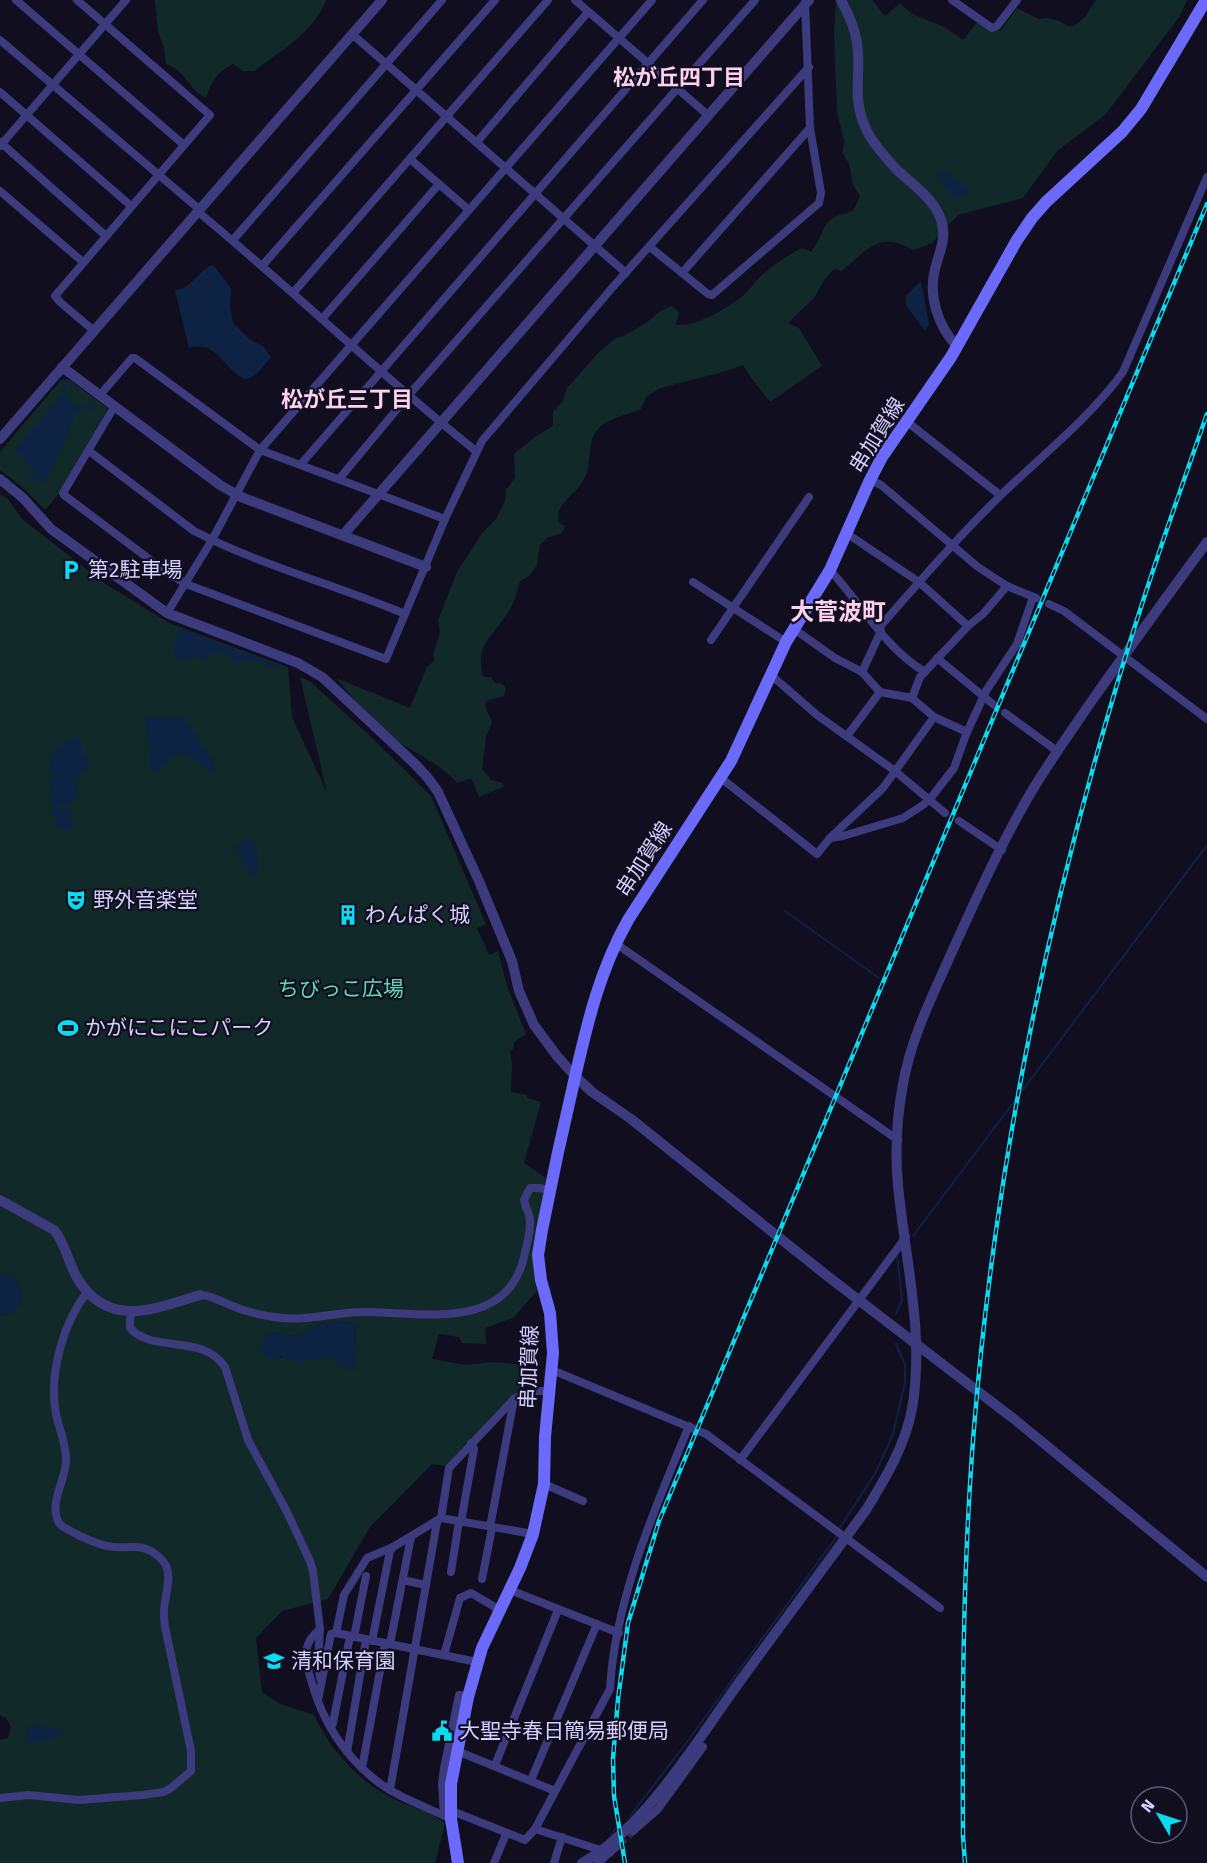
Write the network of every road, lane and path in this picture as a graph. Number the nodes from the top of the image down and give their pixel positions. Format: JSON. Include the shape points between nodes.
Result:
{"nodes":[{"id":1,"x":16,"y":0,"type":"edge"},
{"id":2,"x":77,"y":0,"type":"edge"},
{"id":3,"x":126,"y":0,"type":"edge"},
{"id":4,"x":382,"y":0,"type":"edge"},
{"id":5,"x":442,"y":0,"type":"edge"},
{"id":6,"x":495,"y":0,"type":"edge"},
{"id":7,"x":548,"y":0,"type":"edge"},
{"id":8,"x":575,"y":0,"type":"edge"},
{"id":9,"x":652,"y":0,"type":"edge"},
{"id":10,"x":703,"y":0,"type":"edge"},
{"id":11,"x":755,"y":0,"type":"edge"},
{"id":12,"x":841,"y":0,"type":"edge"},
{"id":13,"x":952,"y":0,"type":"edge"},
{"id":14,"x":1017,"y":0,"type":"edge"},
{"id":15,"x":1206,"y":0,"type":"edge"},
{"id":16,"x":806,"y":1,"type":"edge"},
{"id":17,"x":588,"y":12,"type":"junction"},
{"id":18,"x":106,"y":24,"type":"junction"},
{"id":19,"x":352,"y":34,"type":"junction"},
{"id":20,"x":618,"y":39,"type":"junction"},
{"id":21,"x":0,"y":40,"type":"edge"},
{"id":22,"x":80,"y":54,"type":"junction"},
{"id":23,"x":388,"y":64,"type":"junction"},
{"id":24,"x":648,"y":64,"type":"junction"},
{"id":25,"x":808,"y":67,"type":"junction"},
{"id":26,"x":54,"y":85,"type":"junction"},
{"id":27,"x":678,"y":89,"type":"junction"},
{"id":28,"x":417,"y":90,"type":"junction"},
{"id":29,"x":0,"y":92,"type":"edge"},
{"id":30,"x":27,"y":116,"type":"junction"},
{"id":31,"x":446,"y":116,"type":"junction"},
{"id":32,"x":709,"y":116,"type":"junction"},
{"id":33,"x":810,"y":128,"type":"junction"},
{"id":34,"x":477,"y":142,"type":"junction"},
{"id":35,"x":1,"y":144,"type":"edge"},
{"id":36,"x":184,"y":145,"type":"junction"},
{"id":37,"x":410,"y":159,"type":"junction"},
{"id":38,"x":505,"y":168,"type":"junction"},
{"id":39,"x":159,"y":175,"type":"junction"},
{"id":40,"x":1207,"y":177,"type":"edge"},
{"id":41,"x":439,"y":184,"type":"junction"},
{"id":42,"x":0,"y":191,"type":"edge"},
{"id":43,"x":535,"y":194,"type":"junction"},
{"id":44,"x":131,"y":206,"type":"junction"},
{"id":45,"x":198,"y":210,"type":"junction"},
{"id":46,"x":469,"y":210,"type":"junction"},
{"id":47,"x":564,"y":219,"type":"junction"},
{"id":48,"x":106,"y":236,"type":"junction"},
{"id":49,"x":233,"y":240,"type":"junction"},
{"id":50,"x":595,"y":246,"type":"junction"},
{"id":51,"x":650,"y":247,"type":"junction"},
{"id":52,"x":83,"y":262,"type":"junction"},
{"id":53,"x":262,"y":266,"type":"junction"},
{"id":54,"x":626,"y":273,"type":"junction"},
{"id":55,"x":682,"y":273,"type":"junction"},
{"id":56,"x":293,"y":293,"type":"junction"},
{"id":57,"x":322,"y":319,"type":"junction"},
{"id":58,"x":93,"y":330,"type":"junction"},
{"id":59,"x":956,"y":345,"type":"junction"},
{"id":60,"x":352,"y":346,"type":"junction"},
{"id":61,"x":62,"y":367,"type":"junction"},
{"id":62,"x":381,"y":371,"type":"junction"},
{"id":63,"x":100,"y":395,"type":"junction"},
{"id":64,"x":408,"y":396,"type":"junction"},
{"id":65,"x":114,"y":407,"type":"junction"},
{"id":66,"x":906,"y":421,"type":"junction"},
{"id":67,"x":440,"y":423,"type":"junction"},
{"id":68,"x":0,"y":439,"type":"edge"},
{"id":69,"x":260,"y":450,"type":"junction"},
{"id":70,"x":88,"y":451,"type":"junction"},
{"id":71,"x":476,"y":451,"type":"junction"},
{"id":72,"x":301,"y":464,"type":"junction"},
{"id":73,"x":339,"y":478,"type":"junction"},
{"id":74,"x":0,"y":479,"type":"edge"},
{"id":75,"x":870,"y":480,"type":"junction"},
{"id":76,"x":237,"y":494,"type":"junction"},
{"id":77,"x":378,"y":494,"type":"junction"},
{"id":78,"x":1000,"y":495,"type":"junction"},
{"id":79,"x":809,"y":497,"type":"dead end"},
{"id":80,"x":446,"y":519,"type":"junction"},
{"id":81,"x":846,"y":533,"type":"junction"},
{"id":82,"x":344,"y":534,"type":"junction"},
{"id":83,"x":212,"y":540,"type":"junction"},
{"id":84,"x":1207,"y":542,"type":"edge"},
{"id":85,"x":952,"y":544,"type":"junction"},
{"id":86,"x":426,"y":567,"type":"junction"},
{"id":87,"x":830,"y":570,"type":"junction"},
{"id":88,"x":693,"y":582,"type":"dead end"},
{"id":89,"x":919,"y":582,"type":"junction"},
{"id":90,"x":186,"y":584,"type":"junction"},
{"id":91,"x":1007,"y":586,"type":"junction"},
{"id":92,"x":1049,"y":604,"type":"dead end"},
{"id":93,"x":733,"y":609,"type":"junction"},
{"id":94,"x":167,"y":614,"type":"junction"},
{"id":95,"x":405,"y":614,"type":"junction"},
{"id":96,"x":968,"y":626,"type":"junction"},
{"id":97,"x":794,"y":629,"type":"junction"},
{"id":98,"x":880,"y":630,"type":"junction"},
{"id":99,"x":711,"y":640,"type":"dead end"},
{"id":100,"x":786,"y":642,"type":"junction"},
{"id":101,"x":1124,"y":656,"type":"junction"},
{"id":102,"x":937,"y":658,"type":"junction"},
{"id":103,"x":862,"y":672,"type":"junction"},
{"id":104,"x":925,"y":672,"type":"junction"},
{"id":105,"x":771,"y":675,"type":"junction"},
{"id":106,"x":880,"y":692,"type":"junction"},
{"id":107,"x":983,"y":696,"type":"junction"},
{"id":108,"x":912,"y":698,"type":"junction"},
{"id":109,"x":994,"y":705,"type":"dead end"},
{"id":110,"x":1005,"y":713,"type":"dead end"},
{"id":111,"x":934,"y":717,"type":"junction"},
{"id":112,"x":1207,"y":719,"type":"edge"},
{"id":113,"x":968,"y":732,"type":"junction"},
{"id":114,"x":847,"y":736,"type":"junction"},
{"id":115,"x":1057,"y":752,"type":"junction"},
{"id":116,"x":895,"y":771,"type":"junction"},
{"id":117,"x":722,"y":778,"type":"junction"},
{"id":118,"x":930,"y":799,"type":"junction"},
{"id":119,"x":945,"y":813,"type":"dead end"},
{"id":120,"x":959,"y":821,"type":"dead end"},
{"id":121,"x":830,"y":838,"type":"junction"},
{"id":122,"x":1002,"y":850,"type":"junction"},
{"id":123,"x":615,"y":943,"type":"junction"},
{"id":124,"x":575,"y":1076,"type":"junction"},
{"id":125,"x":898,"y":1140,"type":"junction"},
{"id":126,"x":550,"y":1190,"type":"junction"},
{"id":127,"x":0,"y":1200,"type":"edge"},
{"id":128,"x":906,"y":1237,"type":"junction"},
{"id":129,"x":87,"y":1292,"type":"junction"},
{"id":130,"x":200,"y":1295,"type":"joint"},
{"id":131,"x":132,"y":1312,"type":"junction"},
{"id":132,"x":916,"y":1346,"type":"junction"},
{"id":133,"x":552,"y":1370,"type":"junction"},
{"id":134,"x":549,"y":1391,"type":"junction"},
{"id":135,"x":514,"y":1399,"type":"junction"},
{"id":136,"x":689,"y":1426,"type":"junction"},
{"id":137,"x":471,"y":1443,"type":"junction"},
{"id":138,"x":740,"y":1460,"type":"junction"},
{"id":139,"x":544,"y":1484,"type":"junction"},
{"id":140,"x":584,"y":1501,"type":"dead end"},
{"id":141,"x":439,"y":1520,"type":"junction"},
{"id":142,"x":460,"y":1521,"type":"junction"},
{"id":143,"x":491,"y":1527,"type":"junction"},
{"id":144,"x":533,"y":1534,"type":"junction"},
{"id":145,"x":411,"y":1537,"type":"junction"},
{"id":146,"x":846,"y":1538,"type":"junction"},
{"id":147,"x":393,"y":1547,"type":"junction"},
{"id":148,"x":451,"y":1572,"type":"dead end"},
{"id":149,"x":366,"y":1576,"type":"dead end"},
{"id":150,"x":1207,"y":1577,"type":"edge"},
{"id":151,"x":482,"y":1579,"type":"dead end"},
{"id":152,"x":403,"y":1580,"type":"junction"},
{"id":153,"x":426,"y":1585,"type":"junction"},
{"id":154,"x":510,"y":1590,"type":"junction"},
{"id":155,"x":940,"y":1608,"type":"dead end"},
{"id":156,"x":500,"y":1610,"type":"junction"},
{"id":157,"x":558,"y":1610,"type":"junction"},
{"id":158,"x":597,"y":1624,"type":"junction"},
{"id":159,"x":320,"y":1629,"type":"junction"},
{"id":160,"x":336,"y":1633,"type":"junction"},
{"id":161,"x":619,"y":1633,"type":"junction"},
{"id":162,"x":352,"y":1637,"type":"junction"},
{"id":163,"x":369,"y":1641,"type":"junction"},
{"id":164,"x":388,"y":1644,"type":"junction"},
{"id":165,"x":414,"y":1650,"type":"junction"},
{"id":166,"x":444,"y":1655,"type":"junction"},
{"id":167,"x":477,"y":1662,"type":"junction"},
{"id":168,"x":322,"y":1681,"type":"junction"},
{"id":169,"x":468,"y":1697,"type":"junction"},
{"id":170,"x":318,"y":1700,"type":"junction"},
{"id":171,"x":331,"y":1728,"type":"junction"},
{"id":172,"x":704,"y":1747,"type":"dead end"},
{"id":173,"x":347,"y":1752,"type":"junction"},
{"id":174,"x":457,"y":1752,"type":"junction"},
{"id":175,"x":495,"y":1765,"type":"junction"},
{"id":176,"x":362,"y":1768,"type":"junction"},
{"id":177,"x":531,"y":1780,"type":"junction"},
{"id":178,"x":390,"y":1790,"type":"junction"},
{"id":179,"x":555,"y":1791,"type":"junction"},
{"id":180,"x":0,"y":1798,"type":"edge"},
{"id":181,"x":449,"y":1815,"type":"junction"},
{"id":182,"x":534,"y":1829,"type":"junction"},
{"id":183,"x":633,"y":1832,"type":"tunnel mouth"},
{"id":184,"x":507,"y":1834,"type":"junction"},
{"id":185,"x":562,"y":1837,"type":"junction"},
{"id":186,"x":619,"y":1844,"type":"tunnel mouth"},
{"id":187,"x":610,"y":1853,"type":"junction"},
{"id":188,"x":458,"y":1863,"type":"edge"},
{"id":189,"x":494,"y":1863,"type":"edge"},
{"id":190,"x":554,"y":1863,"type":"edge"},
{"id":191,"x":582,"y":1863,"type":"edge"},
{"id":192,"x":598,"y":1863,"type":"edge"}],
"edges":[{"from":1,"to":22,"type":"street"},
{"from":2,"to":18,"type":"street"},
{"from":3,"to":18,"type":"street"},
{"from":4,"to":19,"type":"street"},
{"from":5,"to":23,"type":"street"},
{"from":6,"to":28,"type":"street"},
{"from":7,"to":31,"type":"street"},
{"from":8,"to":17,"type":"street"},
{"from":9,"to":20,"type":"street"},
{"from":10,"to":24,"type":"street"},
{"from":11,"to":27,"type":"street"},
{"from":12,"to":59,"type":"street","via":[[857,44],[856,91],[867,131],[893,166],[933,204],[940,217],[944,236],[934,271],[933,292],[945,331]]},
{"from":13,"to":14,"type":"street","via":[[992,28],[998,26]]},
{"from":15,"to":59,"type":"main road","name":"串加賀線","via":[[1126,129],[1032,218]]},
{"from":16,"to":25,"type":"street"},
{"from":16,"to":32,"type":"street"},
{"from":17,"to":20,"type":"street"},
{"from":17,"to":34,"type":"street"},
{"from":18,"to":22,"type":"street"},
{"from":18,"to":36,"type":"street","via":[[210,115]]},
{"from":19,"to":23,"type":"street"},
{"from":19,"to":45,"type":"street"},
{"from":20,"to":24,"type":"street"},
{"from":20,"to":38,"type":"street"},
{"from":21,"to":26,"type":"street"},
{"from":22,"to":26,"type":"street"},
{"from":22,"to":36,"type":"street"},
{"from":23,"to":28,"type":"street"},
{"from":23,"to":49,"type":"street"},
{"from":24,"to":27,"type":"street"},
{"from":24,"to":43,"type":"street"},
{"from":25,"to":33,"type":"street"},
{"from":25,"to":51,"type":"street"},
{"from":26,"to":30,"type":"street"},
{"from":26,"to":39,"type":"street"},
{"from":27,"to":32,"type":"street"},
{"from":27,"to":47,"type":"street"},
{"from":28,"to":31,"type":"street"},
{"from":28,"to":53,"type":"street"},
{"from":29,"to":30,"type":"street"},
{"from":30,"to":35,"type":"street"},
{"from":30,"to":44,"type":"street"},
{"from":31,"to":34,"type":"street"},
{"from":31,"to":37,"type":"street"},
{"from":32,"to":50,"type":"street"},
{"from":33,"to":55,"type":"street"},
{"from":33,"to":55,"type":"street","via":[[821,193],[819,203],[712,295]]},
{"from":34,"to":38,"type":"street"},
{"from":35,"to":48,"type":"street"},
{"from":36,"to":39,"type":"street"},
{"from":37,"to":41,"type":"street"},
{"from":37,"to":56,"type":"street"},
{"from":38,"to":43,"type":"street"},
{"from":38,"to":46,"type":"street"},
{"from":39,"to":44,"type":"street"},
{"from":39,"to":45,"type":"street"},
{"from":40,"to":78,"type":"street","via":[[1123,372],[1083,417]]},
{"from":41,"to":46,"type":"street"},
{"from":41,"to":57,"type":"street"},
{"from":42,"to":52,"type":"street"},
{"from":43,"to":47,"type":"street"},
{"from":43,"to":62,"type":"street"},
{"from":44,"to":48,"type":"street"},
{"from":45,"to":49,"type":"street"},
{"from":45,"to":58,"type":"street"},
{"from":46,"to":60,"type":"street"},
{"from":47,"to":50,"type":"street"},
{"from":47,"to":64,"type":"street"},
{"from":48,"to":52,"type":"street"},
{"from":49,"to":53,"type":"street"},
{"from":50,"to":54,"type":"street"},
{"from":50,"to":67,"type":"street"},
{"from":51,"to":54,"type":"street"},
{"from":51,"to":55,"type":"street"},
{"from":52,"to":58,"type":"street","via":[[55,296]]},
{"from":53,"to":56,"type":"street"},
{"from":54,"to":71,"type":"street"},
{"from":56,"to":57,"type":"street"},
{"from":57,"to":60,"type":"street"},
{"from":58,"to":61,"type":"street"},
{"from":59,"to":66,"type":"main road","name":"串加賀線"},
{"from":60,"to":62,"type":"street"},
{"from":60,"to":69,"type":"street"},
{"from":61,"to":63,"type":"street"},
{"from":61,"to":68,"type":"street"},
{"from":62,"to":64,"type":"street"},
{"from":62,"to":72,"type":"street"},
{"from":63,"to":65,"type":"street"},
{"from":63,"to":69,"type":"street","via":[[135,358]]},
{"from":64,"to":67,"type":"street"},
{"from":64,"to":73,"type":"street"},
{"from":65,"to":70,"type":"street"},
{"from":65,"to":76,"type":"street"},
{"from":66,"to":75,"type":"main road","name":"串加賀線"},
{"from":66,"to":78,"type":"street"},
{"from":67,"to":71,"type":"street"},
{"from":67,"to":77,"type":"street"},
{"from":69,"to":72,"type":"street"},
{"from":69,"to":76,"type":"street"},
{"from":70,"to":83,"type":"street"},
{"from":70,"to":90,"type":"street","via":[[64,495]]},
{"from":71,"to":80,"type":"street"},
{"from":72,"to":73,"type":"street"},
{"from":73,"to":77,"type":"street"},
{"from":74,"to":94,"type":"street","via":[[51,529]]},
{"from":75,"to":81,"type":"main road","name":"串加賀線"},
{"from":75,"to":85,"type":"street"},
{"from":76,"to":82,"type":"street"},
{"from":76,"to":83,"type":"street"},
{"from":77,"to":80,"type":"street"},
{"from":77,"to":82,"type":"street"},
{"from":78,"to":85,"type":"street"},
{"from":79,"to":93,"type":"street"},
{"from":80,"to":86,"type":"street"},
{"from":81,"to":87,"type":"main road","name":"串加賀線"},
{"from":81,"to":89,"type":"street"},
{"from":82,"to":86,"type":"street"},
{"from":83,"to":90,"type":"street"},
{"from":83,"to":95,"type":"street"},
{"from":84,"to":101,"type":"street"},
{"from":85,"to":89,"type":"street"},
{"from":85,"to":91,"type":"street"},
{"from":86,"to":95,"type":"street"},
{"from":87,"to":97,"type":"main road","name":"串加賀線"},
{"from":87,"to":98,"type":"street"},
{"from":88,"to":93,"type":"street"},
{"from":89,"to":96,"type":"street"},
{"from":89,"to":98,"type":"street"},
{"from":90,"to":94,"type":"street"},
{"from":90,"to":95,"type":"street","via":[[384,659]]},
{"from":91,"to":96,"type":"street"},
{"from":91,"to":107,"type":"street","via":[[1035,598],[1017,644]]},
{"from":92,"to":101,"type":"street"},
{"from":93,"to":99,"type":"street"},
{"from":93,"to":100,"type":"street"},
{"from":94,"to":124,"type":"street","via":[[298,663],[322,677],[428,778],[479,881],[534,1025]]},
{"from":96,"to":102,"type":"street"},
{"from":97,"to":100,"type":"main road","name":"串加賀線"},
{"from":97,"to":103,"type":"street"},
{"from":98,"to":103,"type":"street"},
{"from":98,"to":104,"type":"street","via":[[894,648]]},
{"from":100,"to":105,"type":"main road","name":"串加賀線"},
{"from":101,"to":112,"type":"street"},
{"from":101,"to":115,"type":"street"},
{"from":102,"to":104,"type":"street"},
{"from":102,"to":107,"type":"street"},
{"from":103,"to":106,"type":"street"},
{"from":104,"to":108,"type":"street"},
{"from":105,"to":114,"type":"street"},
{"from":105,"to":117,"type":"main road","name":"串加賀線"},
{"from":106,"to":108,"type":"street"},
{"from":106,"to":114,"type":"street"},
{"from":107,"to":109,"type":"street"},
{"from":107,"to":113,"type":"street"},
{"from":108,"to":111,"type":"street"},
{"from":110,"to":115,"type":"street"},
{"from":111,"to":113,"type":"street"},
{"from":111,"to":116,"type":"street"},
{"from":113,"to":118,"type":"street","via":[[954,768]]},
{"from":114,"to":116,"type":"street"},
{"from":115,"to":122,"type":"street","via":[[1026,801]]},
{"from":116,"to":118,"type":"street"},
{"from":116,"to":121,"type":"street"},
{"from":117,"to":121,"type":"street","via":[[817,854]]},
{"from":117,"to":123,"type":"main road","name":"串加賀線"},
{"from":118,"to":119,"type":"street"},
{"from":118,"to":121,"type":"street","via":[[903,818]]},
{"from":120,"to":122,"type":"street"},
{"from":122,"to":125,"type":"street","via":[[919,1026],[903,1086]]},
{"from":123,"to":124,"type":"main road","name":"串加賀線","via":[[595,992]]},
{"from":123,"to":125,"type":"street"},
{"from":124,"to":126,"type":"main road","name":"串加賀線"},
{"from":124,"to":132,"type":"street"},
{"from":125,"to":128,"type":"street","via":[[898,1184]]},
{"from":126,"to":130,"type":"street","via":[[530,1188],[526,1194],[530,1230],[518,1276],[503,1294],[466,1313],[359,1312],[287,1319],[249,1312]]},
{"from":126,"to":133,"type":"main road","name":"串加賀線","via":[[538,1254],[553,1336]]},
{"from":127,"to":129,"type":"street","via":[[54,1230]]},
{"from":128,"to":132,"type":"street"},
{"from":128,"to":138,"type":"street"},
{"from":129,"to":131,"type":"street","via":[[108,1305]]},
{"from":129,"to":180,"type":"street","via":[[72,1314],[55,1375],[55,1408],[66,1460],[57,1491],[59,1522],[88,1539],[112,1547],[144,1547],[166,1565],[165,1627],[191,1751],[191,1771],[164,1792],[80,1800],[29,1795]]},
{"from":130,"to":131,"type":"street","via":[[153,1310]]},
{"from":131,"to":159,"type":"street","via":[[130,1328],[138,1334],[206,1350],[225,1367],[248,1440],[310,1561]]},
{"from":132,"to":146,"type":"street","via":[[914,1390],[906,1430],[887,1476]]},
{"from":132,"to":150,"type":"street","via":[[1014,1419]]},
{"from":133,"to":134,"type":"main road","name":"串加賀線"},
{"from":133,"to":136,"type":"street"},
{"from":134,"to":135,"type":"street","via":[[534,1391]]},
{"from":134,"to":139,"type":"main road","name":"串加賀線"},
{"from":135,"to":137,"type":"street"},
{"from":135,"to":143,"type":"street"},
{"from":136,"to":138,"type":"street"},
{"from":136,"to":161,"type":"street","via":[[650,1522]]},
{"from":137,"to":141,"type":"street","via":[[449,1468]]},
{"from":137,"to":142,"type":"street","via":[[474,1449]]},
{"from":138,"to":146,"type":"street"},
{"from":139,"to":140,"type":"street"},
{"from":139,"to":144,"type":"main road","name":"串加賀線"},
{"from":141,"to":142,"type":"street"},
{"from":141,"to":145,"type":"street"},
{"from":141,"to":153,"type":"street"},
{"from":142,"to":143,"type":"street"},
{"from":142,"to":148,"type":"street"},
{"from":143,"to":144,"type":"street"},
{"from":143,"to":151,"type":"street"},
{"from":144,"to":154,"type":"main road","name":"串加賀線"},
{"from":145,"to":147,"type":"street"},
{"from":145,"to":152,"type":"street"},
{"from":146,"to":155,"type":"street"},
{"from":146,"to":191,"type":"street","via":[[639,1817],[611,1844]]},
{"from":147,"to":160,"type":"street","via":[[367,1558],[344,1595]]},
{"from":147,"to":163,"type":"street"},
{"from":149,"to":162,"type":"street"},
{"from":152,"to":153,"type":"street"},
{"from":152,"to":164,"type":"street"},
{"from":153,"to":165,"type":"street"},
{"from":154,"to":156,"type":"main road","name":"串加賀線"},
{"from":154,"to":157,"type":"street"},
{"from":156,"to":166,"type":"street","via":[[471,1593],[460,1598]]},
{"from":156,"to":167,"type":"main road","name":"串加賀線"},
{"from":157,"to":158,"type":"street"},
{"from":157,"to":175,"type":"street"},
{"from":158,"to":161,"type":"street"},
{"from":158,"to":177,"type":"street"},
{"from":159,"to":168,"type":"street","via":[[318,1661]]},
{"from":159,"to":170,"type":"street","via":[[307,1648],[309,1672]]},
{"from":160,"to":162,"type":"street"},
{"from":160,"to":168,"type":"street","via":[[331,1634]]},
{"from":161,"to":179,"type":"street","via":[[610,1689]]},
{"from":162,"to":163,"type":"street"},
{"from":162,"to":171,"type":"street"},
{"from":163,"to":164,"type":"street"},
{"from":163,"to":173,"type":"street"},
{"from":164,"to":165,"type":"street"},
{"from":164,"to":176,"type":"street"},
{"from":165,"to":166,"type":"street"},
{"from":165,"to":178,"type":"street"},
{"from":166,"to":167,"type":"street"},
{"from":167,"to":169,"type":"main road","name":"串加賀線"},
{"from":168,"to":170,"type":"street"},
{"from":169,"to":174,"type":"main road","name":"串加賀線"},
{"from":169,"to":181,"type":"street","via":[[459,1695],[442,1784]]},
{"from":170,"to":171,"type":"street"},
{"from":171,"to":173,"type":"street"},
{"from":172,"to":183,"type":"street","via":[[658,1809]]},
{"from":173,"to":176,"type":"street"},
{"from":174,"to":175,"type":"street"},
{"from":174,"to":181,"type":"main road","name":"串加賀線"},
{"from":175,"to":177,"type":"street"},
{"from":176,"to":178,"type":"street"},
{"from":177,"to":179,"type":"street"},
{"from":178,"to":181,"type":"street"},
{"from":179,"to":182,"type":"street"},
{"from":181,"to":184,"type":"street"},
{"from":181,"to":188,"type":"main road","name":"串加賀線"},
{"from":182,"to":184,"type":"street","via":[[525,1840]]},
{"from":182,"to":185,"type":"street"},
{"from":184,"to":189,"type":"street"},
{"from":185,"to":187,"type":"street"},
{"from":185,"to":190,"type":"street"},
{"from":186,"to":187,"type":"street"},
{"from":187,"to":192,"type":"street"}]}
